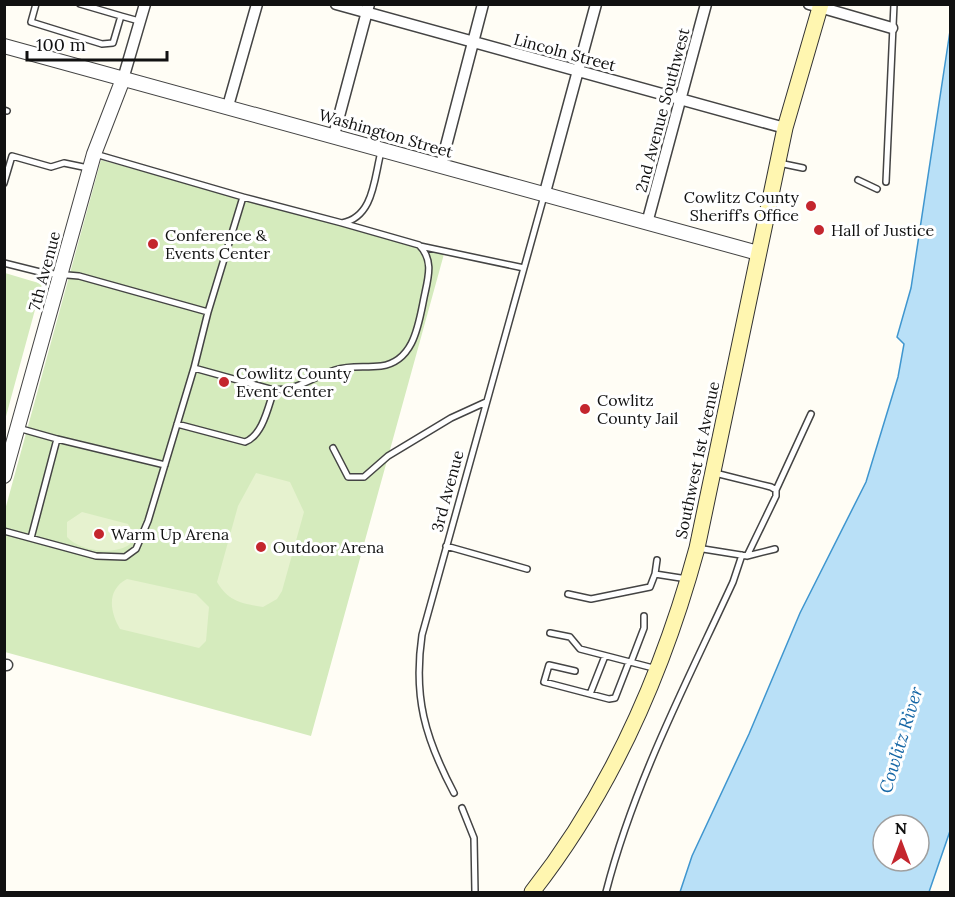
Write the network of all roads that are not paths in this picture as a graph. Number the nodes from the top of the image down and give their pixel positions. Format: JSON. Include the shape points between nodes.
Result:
{"nodes":[{"id":1,"x":36,"y":4,"type":"edge"},
{"id":2,"x":80,"y":4,"type":"edge"},
{"id":3,"x":145,"y":4,"type":"edge"},
{"id":4,"x":256,"y":4,"type":"edge"},
{"id":5,"x":336,"y":4,"type":"edge"},
{"id":6,"x":483,"y":4,"type":"edge"},
{"id":7,"x":596,"y":4,"type":"edge"},
{"id":8,"x":706,"y":4,"type":"edge"},
{"id":9,"x":894,"y":4,"type":"edge"},
{"id":10,"x":816,"y":6,"type":"edge"},
{"id":11,"x":368,"y":9,"type":"edge"},
{"id":12,"x":120,"y":16,"type":"junction"},
{"id":13,"x":140,"y":21,"type":"junction"},
{"id":14,"x":892,"y":28,"type":"junction"},
{"id":15,"x":474,"y":43,"type":"junction"},
{"id":16,"x":4,"y":46,"type":"edge"},
{"id":17,"x":578,"y":72,"type":"junction"},
{"id":18,"x":123,"y":79,"type":"junction"},
{"id":19,"x":682,"y":100,"type":"junction"},
{"id":20,"x":228,"y":106,"type":"junction"},
{"id":21,"x":786,"y":128,"type":"junction"},
{"id":22,"x":334,"y":135,"type":"junction"},
{"id":23,"x":382,"y":149,"type":"junction"},
{"id":24,"x":94,"y":154,"type":"junction"},
{"id":25,"x":778,"y":163,"type":"junction"},
{"id":26,"x":441,"y":165,"type":"junction"},
{"id":27,"x":89,"y":168,"type":"junction"},
{"id":28,"x":803,"y":168,"type":"dead end"},
{"id":29,"x":858,"y":180,"type":"dead end"},
{"id":30,"x":886,"y":182,"type":"dead end"},
{"id":31,"x":4,"y":183,"type":"edge"},
{"id":32,"x":878,"y":189,"type":"dead end"},
{"id":33,"x":544,"y":196,"type":"junction"},
{"id":34,"x":243,"y":197,"type":"junction"},
{"id":35,"x":342,"y":223,"type":"junction"},
{"id":36,"x":647,"y":223,"type":"junction"},
{"id":37,"x":419,"y":246,"type":"junction"},
{"id":38,"x":758,"y":253,"type":"junction"},
{"id":39,"x":4,"y":263,"type":"edge"},
{"id":40,"x":524,"y":268,"type":"junction"},
{"id":41,"x":60,"y":274,"type":"junction"},
{"id":42,"x":208,"y":312,"type":"junction"},
{"id":43,"x":194,"y":368,"type":"junction"},
{"id":44,"x":274,"y":390,"type":"junction"},
{"id":45,"x":486,"y":402,"type":"junction"},
{"id":46,"x":811,"y":414,"type":"dead end"},
{"id":47,"x":177,"y":424,"type":"junction"},
{"id":48,"x":18,"y":428,"type":"junction"},
{"id":49,"x":57,"y":439,"type":"junction"},
{"id":50,"x":333,"y":448,"type":"dead end"},
{"id":51,"x":165,"y":465,"type":"junction"},
{"id":52,"x":712,"y":472,"type":"junction"},
{"id":53,"x":4,"y":476,"type":"edge"},
{"id":54,"x":776,"y":490,"type":"junction"},
{"id":55,"x":4,"y":531,"type":"edge"},
{"id":56,"x":31,"y":538,"type":"junction"},
{"id":57,"x":446,"y":546,"type":"junction"},
{"id":58,"x":697,"y":548,"type":"junction"},
{"id":59,"x":775,"y":549,"type":"dead end"},
{"id":60,"x":744,"y":556,"type":"junction"},
{"id":61,"x":657,"y":560,"type":"dead end"},
{"id":62,"x":527,"y":569,"type":"dead end"},
{"id":63,"x":655,"y":574,"type":"junction"},
{"id":64,"x":688,"y":579,"type":"junction"},
{"id":65,"x":568,"y":594,"type":"dead end"},
{"id":66,"x":644,"y":616,"type":"dead end"},
{"id":67,"x":550,"y":633,"type":"dead end"},
{"id":68,"x":605,"y":656,"type":"junction"},
{"id":69,"x":630,"y":662,"type":"junction"},
{"id":70,"x":658,"y":670,"type":"junction"},
{"id":71,"x":575,"y":671,"type":"dead end"},
{"id":72,"x":590,"y":694,"type":"junction"},
{"id":73,"x":454,"y":793,"type":"dead end"},
{"id":74,"x":462,"y":808,"type":"dead end"},
{"id":75,"x":475,"y":892,"type":"edge"},
{"id":76,"x":532,"y":892,"type":"edge"},
{"id":77,"x":606,"y":892,"type":"edge"}],
"edges":[{"from":1,"to":12,"type":"lane","via":[[31,22],[102,44],[112,43]]},
{"from":2,"to":12,"type":"lane"},
{"from":3,"to":13,"type":"street"},
{"from":4,"to":20,"type":"street"},
{"from":5,"to":11,"type":"street","name":"Lincoln Street"},
{"from":6,"to":15,"type":"street"},
{"from":7,"to":17,"type":"street"},
{"from":8,"to":19,"type":"street","name":"2nd Avenue Southwest"},
{"from":9,"to":14,"type":"lane"},
{"from":10,"to":14,"type":"street"},
{"from":10,"to":21,"type":"main road","name":"Southwest 1st Avenue"},
{"from":11,"to":15,"type":"street","name":"Lincoln Street"},
{"from":11,"to":22,"type":"street"},
{"from":12,"to":13,"type":"lane"},
{"from":13,"to":18,"type":"street"},
{"from":14,"to":30,"type":"lane"},
{"from":15,"to":17,"type":"street","name":"Lincoln Street"},
{"from":15,"to":26,"type":"street"},
{"from":16,"to":18,"type":"street","name":"Washington Street"},
{"from":17,"to":19,"type":"street","name":"Lincoln Street"},
{"from":17,"to":33,"type":"street"},
{"from":18,"to":20,"type":"street","name":"Washington Street"},
{"from":18,"to":24,"type":"street","name":"7th Avenue"},
{"from":19,"to":21,"type":"street","name":"Lincoln Street"},
{"from":19,"to":36,"type":"street","name":"2nd Avenue Southwest"},
{"from":20,"to":22,"type":"street","name":"Washington Street"},
{"from":21,"to":25,"type":"main road","name":"Southwest 1st Avenue"},
{"from":22,"to":23,"type":"street","name":"Washington Street"},
{"from":23,"to":26,"type":"street","name":"Washington Street"},
{"from":23,"to":35,"type":"lane","via":[[367,207],[353,221]]},
{"from":24,"to":27,"type":"street","name":"7th Avenue"},
{"from":24,"to":34,"type":"lane"},
{"from":25,"to":28,"type":"lane"},
{"from":25,"to":38,"type":"main road","name":"Southwest 1st Avenue"},
{"from":26,"to":33,"type":"street","name":"Washington Street"},
{"from":27,"to":31,"type":"lane","via":[[64,164],[51,167],[12,156]]},
{"from":27,"to":41,"type":"street","name":"7th Avenue"},
{"from":29,"to":32,"type":"lane"},
{"from":33,"to":36,"type":"street","name":"Washington Street"},
{"from":33,"to":40,"type":"lane","name":"3rd Avenue"},
{"from":34,"to":35,"type":"lane"},
{"from":34,"to":42,"type":"lane"},
{"from":35,"to":37,"type":"lane"},
{"from":36,"to":38,"type":"street","name":"Washington Street"},
{"from":37,"to":40,"type":"lane"},
{"from":37,"to":44,"type":"lane","via":[[429,261],[428,281],[416,334],[401,356],[382,366],[336,369],[297,388]]},
{"from":38,"to":52,"type":"main road","name":"Southwest 1st Avenue"},
{"from":39,"to":41,"type":"lane"},
{"from":40,"to":45,"type":"lane","name":"3rd Avenue"},
{"from":41,"to":42,"type":"lane"},
{"from":41,"to":48,"type":"street","name":"7th Avenue"},
{"from":42,"to":43,"type":"lane"},
{"from":43,"to":44,"type":"lane"},
{"from":43,"to":47,"type":"lane"},
{"from":44,"to":47,"type":"lane","via":[[253,439],[244,442]]},
{"from":45,"to":50,"type":"lane","via":[[388,456],[364,477],[348,477]]},
{"from":45,"to":57,"type":"lane","name":"3rd Avenue"},
{"from":46,"to":54,"type":"lane"},
{"from":47,"to":51,"type":"lane"},
{"from":48,"to":49,"type":"lane"},
{"from":48,"to":53,"type":"street","name":"7th Avenue"},
{"from":49,"to":51,"type":"lane"},
{"from":49,"to":56,"type":"lane"},
{"from":51,"to":56,"type":"lane","via":[[138,543],[125,557],[96,556]]},
{"from":52,"to":54,"type":"lane"},
{"from":52,"to":58,"type":"main road","name":"Southwest 1st Avenue"},
{"from":54,"to":60,"type":"lane"},
{"from":55,"to":56,"type":"lane"},
{"from":57,"to":62,"type":"lane"},
{"from":57,"to":73,"type":"lane","name":"3rd Avenue","via":[[422,635],[418,675],[424,726],[433,754]]},
{"from":58,"to":60,"type":"lane"},
{"from":58,"to":64,"type":"main road","name":"Southwest 1st Avenue"},
{"from":59,"to":60,"type":"lane"},
{"from":60,"to":77,"type":"lane","via":[[650,759]]},
{"from":61,"to":63,"type":"lane"},
{"from":63,"to":64,"type":"lane"},
{"from":63,"to":65,"type":"lane","via":[[650,587],[591,599]]},
{"from":64,"to":70,"type":"main road","name":"Southwest 1st Avenue"},
{"from":66,"to":69,"type":"lane","via":[[644,628]]},
{"from":67,"to":68,"type":"lane","via":[[570,637],[580,649]]},
{"from":68,"to":69,"type":"lane"},
{"from":68,"to":72,"type":"lane"},
{"from":69,"to":70,"type":"lane"},
{"from":69,"to":72,"type":"lane","via":[[615,698]]},
{"from":70,"to":76,"type":"main road","name":"Southwest 1st Avenue","via":[[614,768],[562,855]]},
{"from":71,"to":72,"type":"lane","via":[[549,665],[544,682]]},
{"from":74,"to":75,"type":"lane","via":[[474,838]]}]}
